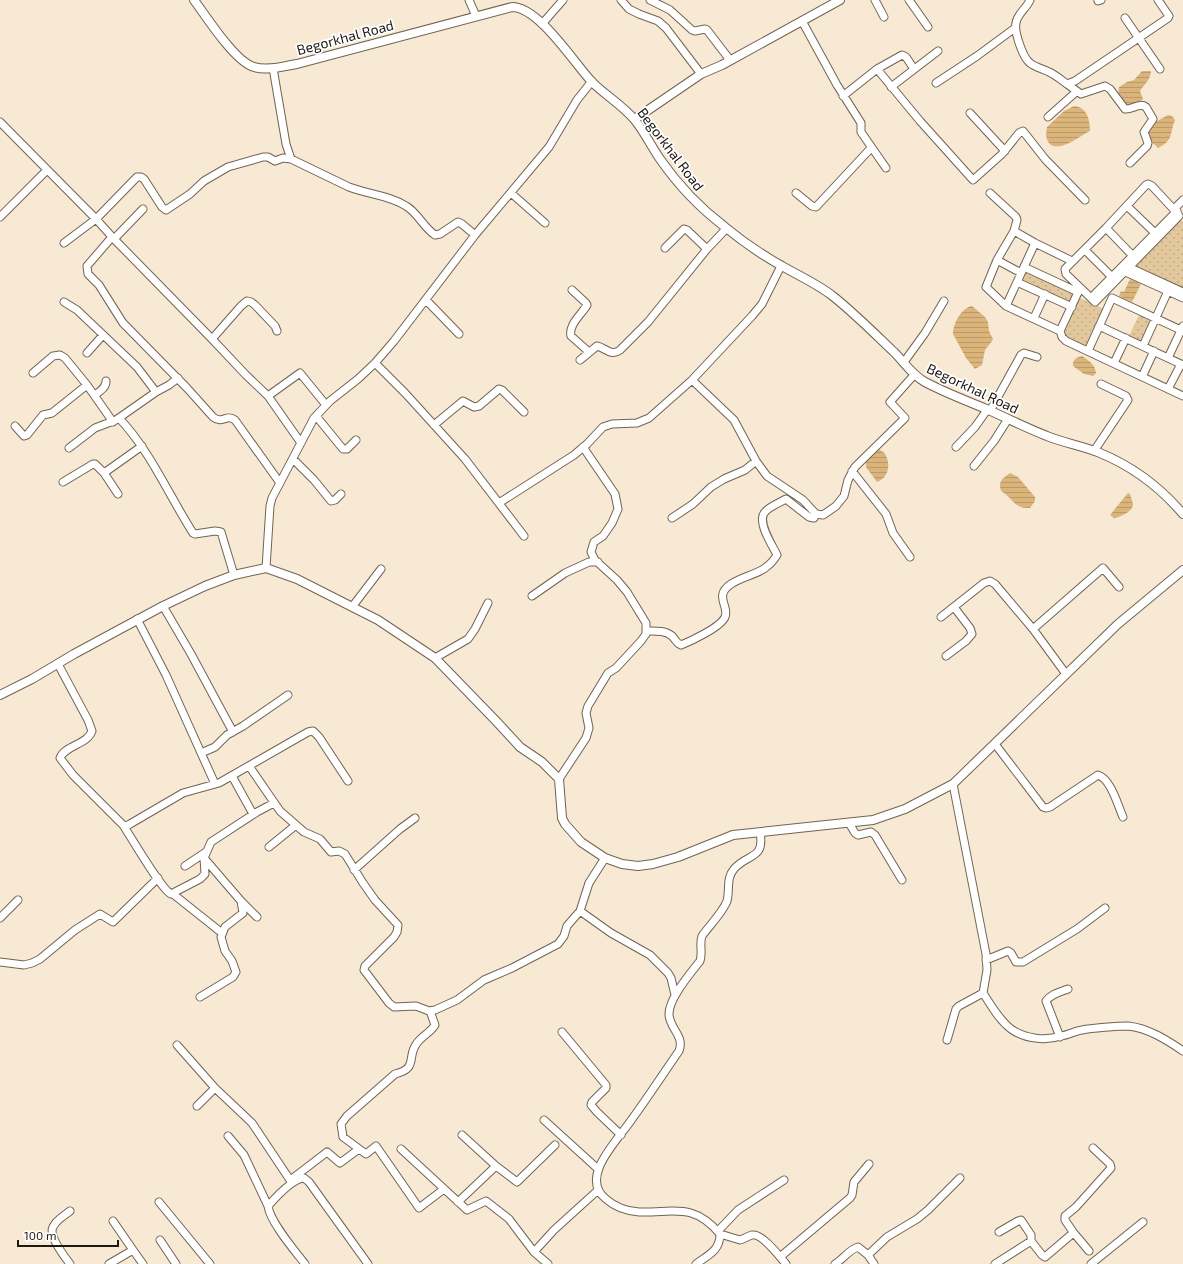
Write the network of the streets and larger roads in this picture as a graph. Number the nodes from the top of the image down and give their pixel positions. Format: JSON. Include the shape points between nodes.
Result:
{"nodes":[{"id":1,"x":194,"y":0,"type":"edge"},
{"id":2,"x":469,"y":0,"type":"edge"},
{"id":3,"x":563,"y":0,"type":"edge"},
{"id":4,"x":621,"y":0,"type":"edge"},
{"id":5,"x":650,"y":0,"type":"edge"},
{"id":6,"x":840,"y":0,"type":"edge"},
{"id":7,"x":875,"y":0,"type":"edge"},
{"id":8,"x":909,"y":0,"type":"edge"},
{"id":9,"x":1030,"y":0,"type":"edge"},
{"id":10,"x":1158,"y":0,"type":"edge"},
{"id":11,"x":476,"y":16,"type":"junction"},
{"id":12,"x":884,"y":17,"type":"dead end"},
{"id":13,"x":1125,"y":18,"type":"dead end"},
{"id":14,"x":802,"y":20,"type":"junction"},
{"id":15,"x":542,"y":24,"type":"junction"},
{"id":16,"x":928,"y":27,"type":"dead end"},
{"id":17,"x":1015,"y":28,"type":"junction"},
{"id":18,"x":1139,"y":38,"type":"junction"},
{"id":19,"x":938,"y":51,"type":"dead end"},
{"id":20,"x":730,"y":60,"type":"junction"},
{"id":21,"x":273,"y":68,"type":"junction"},
{"id":22,"x":877,"y":69,"type":"junction"},
{"id":23,"x":914,"y":69,"type":"junction"},
{"id":24,"x":1160,"y":69,"type":"dead end"},
{"id":25,"x":701,"y":74,"type":"junction"},
{"id":26,"x":592,"y":81,"type":"junction"},
{"id":27,"x":936,"y":83,"type":"dead end"},
{"id":28,"x":1067,"y":84,"type":"junction"},
{"id":29,"x":892,"y":87,"type":"junction"},
{"id":30,"x":1076,"y":92,"type":"junction"},
{"id":31,"x":843,"y":96,"type":"junction"},
{"id":32,"x":970,"y":113,"type":"dead end"},
{"id":33,"x":1048,"y":117,"type":"dead end"},
{"id":34,"x":635,"y":119,"type":"junction"},
{"id":35,"x":0,"y":122,"type":"edge"},
{"id":36,"x":871,"y":148,"type":"junction"},
{"id":37,"x":1006,"y":151,"type":"junction"},
{"id":38,"x":291,"y":160,"type":"junction"},
{"id":39,"x":1130,"y":163,"type":"dead end"},
{"id":40,"x":886,"y":168,"type":"dead end"},
{"id":41,"x":47,"y":170,"type":"junction"},
{"id":42,"x":990,"y":192,"type":"dead end"},
{"id":43,"x":511,"y":193,"type":"junction"},
{"id":44,"x":796,"y":193,"type":"dead end"},
{"id":45,"x":1085,"y":200,"type":"dead end"},
{"id":46,"x":1183,"y":200,"type":"edge"},
{"id":47,"x":1127,"y":206,"type":"junction"},
{"id":48,"x":143,"y":210,"type":"dead end"},
{"id":49,"x":1179,"y":213,"type":"edge"},
{"id":50,"x":0,"y":217,"type":"edge"},
{"id":51,"x":96,"y":219,"type":"junction"},
{"id":52,"x":545,"y":223,"type":"dead end"},
{"id":53,"x":1106,"y":228,"type":"junction"},
{"id":54,"x":726,"y":229,"type":"junction"},
{"id":55,"x":1014,"y":231,"type":"junction"},
{"id":56,"x":1155,"y":233,"type":"junction"},
{"id":57,"x":475,"y":235,"type":"junction"},
{"id":58,"x":113,"y":238,"type":"junction"},
{"id":59,"x":64,"y":243,"type":"dead end"},
{"id":60,"x":1035,"y":243,"type":"junction"},
{"id":61,"x":665,"y":248,"type":"dead end"},
{"id":62,"x":707,"y":249,"type":"junction"},
{"id":63,"x":1085,"y":250,"type":"junction"},
{"id":64,"x":1133,"y":256,"type":"junction"},
{"id":65,"x":997,"y":260,"type":"junction"},
{"id":66,"x":1072,"y":261,"type":"junction"},
{"id":67,"x":781,"y":266,"type":"junction"},
{"id":68,"x":1124,"y":268,"type":"junction"},
{"id":69,"x":1023,"y":270,"type":"junction"},
{"id":70,"x":1112,"y":277,"type":"junction"},
{"id":71,"x":1017,"y":282,"type":"junction"},
{"id":72,"x":572,"y":290,"type":"dead end"},
{"id":73,"x":1079,"y":290,"type":"junction"},
{"id":74,"x":1168,"y":291,"type":"junction"},
{"id":75,"x":1183,"y":292,"type":"edge"},
{"id":76,"x":1045,"y":294,"type":"junction"},
{"id":77,"x":1183,"y":298,"type":"edge"},
{"id":78,"x":426,"y":300,"type":"junction"},
{"id":79,"x":1093,"y":300,"type":"junction"},
{"id":80,"x":944,"y":301,"type":"dead end"},
{"id":81,"x":64,"y":302,"type":"dead end"},
{"id":82,"x":1006,"y":306,"type":"junction"},
{"id":83,"x":1072,"y":307,"type":"junction"},
{"id":84,"x":1108,"y":308,"type":"junction"},
{"id":85,"x":1034,"y":318,"type":"junction"},
{"id":86,"x":1156,"y":318,"type":"junction"},
{"id":87,"x":1099,"y":326,"type":"junction"},
{"id":88,"x":1182,"y":329,"type":"edge"},
{"id":89,"x":277,"y":331,"type":"dead end"},
{"id":90,"x":1060,"y":331,"type":"junction"},
{"id":91,"x":459,"y":334,"type":"dead end"},
{"id":92,"x":103,"y":335,"type":"junction"},
{"id":93,"x":1126,"y":338,"type":"junction"},
{"id":94,"x":212,"y":339,"type":"junction"},
{"id":95,"x":1143,"y":346,"type":"junction"},
{"id":96,"x":1088,"y":351,"type":"junction"},
{"id":97,"x":1154,"y":351,"type":"junction"},
{"id":98,"x":589,"y":352,"type":"junction"},
{"id":99,"x":87,"y":353,"type":"dead end"},
{"id":100,"x":1037,"y":357,"type":"dead end"},
{"id":101,"x":1168,"y":358,"type":"junction"},
{"id":102,"x":580,"y":360,"type":"dead end"},
{"id":103,"x":904,"y":362,"type":"junction"},
{"id":104,"x":375,"y":363,"type":"junction"},
{"id":105,"x":1114,"y":363,"type":"junction"},
{"id":106,"x":1182,"y":364,"type":"edge"},
{"id":107,"x":33,"y":374,"type":"dead end"},
{"id":108,"x":914,"y":375,"type":"junction"},
{"id":109,"x":1142,"y":376,"type":"junction"},
{"id":110,"x":178,"y":378,"type":"junction"},
{"id":111,"x":692,"y":380,"type":"junction"},
{"id":112,"x":106,"y":381,"type":"dead end"},
{"id":113,"x":1101,"y":384,"type":"dead end"},
{"id":114,"x":87,"y":385,"type":"junction"},
{"id":115,"x":1168,"y":389,"type":"junction"},
{"id":116,"x":156,"y":392,"type":"junction"},
{"id":117,"x":95,"y":396,"type":"junction"},
{"id":118,"x":268,"y":396,"type":"junction"},
{"id":119,"x":1183,"y":396,"type":"edge"},
{"id":120,"x":326,"y":404,"type":"junction"},
{"id":121,"x":989,"y":410,"type":"junction"},
{"id":122,"x":524,"y":412,"type":"dead end"},
{"id":123,"x":316,"y":416,"type":"junction"},
{"id":124,"x":1008,"y":419,"type":"junction"},
{"id":125,"x":116,"y":420,"type":"junction"},
{"id":126,"x":434,"y":425,"type":"junction"},
{"id":127,"x":15,"y":426,"type":"dead end"},
{"id":128,"x":356,"y":440,"type":"dead end"},
{"id":129,"x":301,"y":443,"type":"junction"},
{"id":130,"x":142,"y":446,"type":"junction"},
{"id":131,"x":583,"y":447,"type":"junction"},
{"id":132,"x":956,"y":447,"type":"dead end"},
{"id":133,"x":69,"y":448,"type":"dead end"},
{"id":134,"x":1094,"y":451,"type":"junction"},
{"id":135,"x":293,"y":459,"type":"junction"},
{"id":136,"x":756,"y":461,"type":"junction"},
{"id":137,"x":974,"y":466,"type":"dead end"},
{"id":138,"x":852,"y":472,"type":"junction"},
{"id":139,"x":104,"y":473,"type":"junction"},
{"id":140,"x":63,"y":482,"type":"dead end"},
{"id":141,"x":280,"y":483,"type":"junction"},
{"id":142,"x":118,"y":494,"type":"dead end"},
{"id":143,"x":341,"y":494,"type":"dead end"},
{"id":144,"x":500,"y":503,"type":"junction"},
{"id":145,"x":816,"y":514,"type":"junction"},
{"id":146,"x":1183,"y":514,"type":"edge"},
{"id":147,"x":672,"y":518,"type":"dead end"},
{"id":148,"x":524,"y":536,"type":"dead end"},
{"id":149,"x":910,"y":557,"type":"dead end"},
{"id":150,"x":598,"y":562,"type":"junction"},
{"id":151,"x":266,"y":568,"type":"junction"},
{"id":152,"x":381,"y":569,"type":"dead end"},
{"id":153,"x":1183,"y":570,"type":"edge"},
{"id":154,"x":234,"y":575,"type":"junction"},
{"id":155,"x":1119,"y":587,"type":"dead end"},
{"id":156,"x":532,"y":596,"type":"dead end"},
{"id":157,"x":488,"y":603,"type":"dead end"},
{"id":158,"x":163,"y":606,"type":"junction"},
{"id":159,"x":352,"y":607,"type":"junction"},
{"id":160,"x":954,"y":607,"type":"junction"},
{"id":161,"x":941,"y":617,"type":"dead end"},
{"id":162,"x":137,"y":619,"type":"junction"},
{"id":163,"x":1033,"y":629,"type":"junction"},
{"id":164,"x":646,"y":631,"type":"junction"},
{"id":165,"x":946,"y":656,"type":"dead end"},
{"id":166,"x":435,"y":658,"type":"junction"},
{"id":167,"x":58,"y":664,"type":"junction"},
{"id":168,"x":1066,"y":674,"type":"junction"},
{"id":169,"x":0,"y":695,"type":"edge"},
{"id":170,"x":288,"y":695,"type":"dead end"},
{"id":171,"x":233,"y":732,"type":"junction"},
{"id":172,"x":995,"y":744,"type":"junction"},
{"id":173,"x":201,"y":753,"type":"junction"},
{"id":174,"x":249,"y":766,"type":"junction"},
{"id":175,"x":232,"y":776,"type":"junction"},
{"id":176,"x":559,"y":779,"type":"junction"},
{"id":177,"x":348,"y":781,"type":"dead end"},
{"id":178,"x":215,"y":784,"type":"junction"},
{"id":179,"x":953,"y":784,"type":"junction"},
{"id":180,"x":274,"y":803,"type":"junction"},
{"id":181,"x":253,"y":814,"type":"junction"},
{"id":182,"x":1123,"y":817,"type":"dead end"},
{"id":183,"x":415,"y":818,"type":"dead end"},
{"id":184,"x":849,"y":823,"type":"junction"},
{"id":185,"x":123,"y":825,"type":"junction"},
{"id":186,"x":296,"y":825,"type":"junction"},
{"id":187,"x":760,"y":832,"type":"junction"},
{"id":188,"x":269,"y":847,"type":"dead end"},
{"id":189,"x":206,"y":855,"type":"junction"},
{"id":190,"x":605,"y":858,"type":"junction"},
{"id":191,"x":185,"y":866,"type":"dead end"},
{"id":192,"x":354,"y":870,"type":"junction"},
{"id":193,"x":158,"y":878,"type":"junction"},
{"id":194,"x":902,"y":880,"type":"dead end"},
{"id":195,"x":173,"y":894,"type":"junction"},
{"id":196,"x":18,"y":900,"type":"dead end"},
{"id":197,"x":241,"y":901,"type":"junction"},
{"id":198,"x":1105,"y":908,"type":"dead end"},
{"id":199,"x":580,"y":911,"type":"junction"},
{"id":200,"x":256,"y":917,"type":"dead end"},
{"id":201,"x":0,"y":918,"type":"edge"},
{"id":202,"x":222,"y":933,"type":"junction"},
{"id":203,"x":986,"y":960,"type":"junction"},
{"id":204,"x":0,"y":962,"type":"edge"},
{"id":205,"x":1068,"y":990,"type":"dead end"},
{"id":206,"x":983,"y":993,"type":"junction"},
{"id":207,"x":675,"y":995,"type":"junction"},
{"id":208,"x":200,"y":997,"type":"dead end"},
{"id":209,"x":430,"y":1011,"type":"junction"},
{"id":210,"x":562,"y":1032,"type":"dead end"},
{"id":211,"x":1060,"y":1037,"type":"junction"},
{"id":212,"x":947,"y":1040,"type":"dead end"},
{"id":213,"x":178,"y":1045,"type":"dead end"},
{"id":214,"x":1183,"y":1051,"type":"edge"},
{"id":215,"x":215,"y":1088,"type":"junction"},
{"id":216,"x":197,"y":1106,"type":"dead end"},
{"id":217,"x":544,"y":1120,"type":"dead end"},
{"id":218,"x":462,"y":1135,"type":"dead end"},
{"id":219,"x":621,"y":1135,"type":"junction"},
{"id":220,"x":228,"y":1136,"type":"dead end"},
{"id":221,"x":555,"y":1145,"type":"dead end"},
{"id":222,"x":1093,"y":1148,"type":"dead end"},
{"id":223,"x":359,"y":1149,"type":"junction"},
{"id":224,"x":401,"y":1149,"type":"dead end"},
{"id":225,"x":869,"y":1164,"type":"dead end"},
{"id":226,"x":496,"y":1166,"type":"junction"},
{"id":227,"x":598,"y":1169,"type":"junction"},
{"id":228,"x":960,"y":1178,"type":"dead end"},
{"id":229,"x":784,"y":1180,"type":"dead end"},
{"id":230,"x":291,"y":1182,"type":"junction"},
{"id":231,"x":444,"y":1189,"type":"junction"},
{"id":232,"x":598,"y":1191,"type":"junction"},
{"id":233,"x":159,"y":1202,"type":"dead end"},
{"id":234,"x":458,"y":1202,"type":"junction"},
{"id":235,"x":268,"y":1206,"type":"junction"},
{"id":236,"x":70,"y":1211,"type":"dead end"},
{"id":237,"x":113,"y":1221,"type":"dead end"},
{"id":238,"x":1143,"y":1222,"type":"dead end"},
{"id":239,"x":719,"y":1232,"type":"junction"},
{"id":240,"x":999,"y":1232,"type":"dead end"},
{"id":241,"x":1073,"y":1232,"type":"junction"},
{"id":242,"x":160,"y":1240,"type":"dead end"},
{"id":243,"x":1031,"y":1241,"type":"junction"},
{"id":244,"x":133,"y":1250,"type":"junction"},
{"id":245,"x":1089,"y":1251,"type":"dead end"},
{"id":246,"x":534,"y":1252,"type":"junction"},
{"id":247,"x":868,"y":1255,"type":"junction"},
{"id":248,"x":780,"y":1257,"type":"junction"},
{"id":249,"x":70,"y":1264,"type":"edge"},
{"id":250,"x":109,"y":1264,"type":"edge"},
{"id":251,"x":143,"y":1264,"type":"edge"},
{"id":252,"x":176,"y":1264,"type":"edge"},
{"id":253,"x":210,"y":1264,"type":"edge"},
{"id":254,"x":305,"y":1264,"type":"edge"},
{"id":255,"x":368,"y":1264,"type":"edge"},
{"id":256,"x":548,"y":1264,"type":"edge"},
{"id":257,"x":696,"y":1264,"type":"edge"},
{"id":258,"x":786,"y":1264,"type":"edge"},
{"id":259,"x":835,"y":1264,"type":"edge"},
{"id":260,"x":874,"y":1264,"type":"edge"},
{"id":261,"x":995,"y":1264,"type":"edge"},
{"id":262,"x":1091,"y":1264,"type":"edge"}],
"edges":[{"from":1,"to":21,"type":"street","name":"Begorkhal Road","via":[[244,63],[258,68]]},
{"from":2,"to":11,"type":"street"},
{"from":3,"to":15,"type":"street"},
{"from":4,"to":25,"type":"street","via":[[630,9],[658,21],[666,28]]},
{"from":5,"to":20,"type":"street","via":[[670,10],[692,30],[707,30]]},
{"from":6,"to":14,"type":"street"},
{"from":7,"to":12,"type":"street"},
{"from":8,"to":16,"type":"street"},
{"from":9,"to":17,"type":"street","via":[[1017,18]]},
{"from":10,"to":18,"type":"street","via":[[1169,16]]},
{"from":11,"to":15,"type":"street","name":"Begorkhal Road","via":[[518,7]]},
{"from":11,"to":21,"type":"street","name":"Begorkhal Road","via":[[297,64]]},
{"from":13,"to":18,"type":"street"},
{"from":14,"to":20,"type":"street"},
{"from":14,"to":31,"type":"street"},
{"from":15,"to":26,"type":"street","name":"Begorkhal Road"},
{"from":17,"to":27,"type":"street"},
{"from":17,"to":28,"type":"street","via":[[1028,62],[1052,73]]},
{"from":18,"to":24,"type":"street"},
{"from":18,"to":28,"type":"street"},
{"from":19,"to":23,"type":"street"},
{"from":20,"to":25,"type":"street"},
{"from":21,"to":38,"type":"street"},
{"from":22,"to":23,"type":"street","via":[[902,55]]},
{"from":22,"to":29,"type":"street"},
{"from":22,"to":31,"type":"street"},
{"from":23,"to":29,"type":"street"},
{"from":25,"to":34,"type":"street"},
{"from":26,"to":34,"type":"street","name":"Begorkhal Road"},
{"from":26,"to":43,"type":"street","via":[[577,100],[549,148]]},
{"from":28,"to":30,"type":"street"},
{"from":29,"to":37,"type":"street","via":[[973,180]]},
{"from":30,"to":33,"type":"street"},
{"from":30,"to":39,"type":"street","via":[[1084,94],[1105,86],[1125,108],[1140,105],[1146,107],[1153,119],[1144,132],[1148,143]]},
{"from":31,"to":36,"type":"street","via":[[861,123],[861,132]]},
{"from":32,"to":37,"type":"street"},
{"from":34,"to":54,"type":"street","name":"Begorkhal Road","via":[[660,160],[682,187]]},
{"from":35,"to":41,"type":"street"},
{"from":36,"to":40,"type":"street"},
{"from":36,"to":44,"type":"street","via":[[816,207]]},
{"from":37,"to":45,"type":"street","via":[[1023,131],[1045,159]]},
{"from":38,"to":51,"type":"street","via":[[275,160],[266,156],[228,167],[204,181],[166,210],[142,177],[138,177]]},
{"from":38,"to":57,"type":"street","via":[[349,187],[405,205],[435,235],[458,222]]},
{"from":41,"to":50,"type":"street"},
{"from":41,"to":51,"type":"street"},
{"from":42,"to":55,"type":"street","via":[[1016,217]]},
{"from":43,"to":52,"type":"street"},
{"from":43,"to":57,"type":"street"},
{"from":46,"to":49,"type":"street"},
{"from":47,"to":49,"type":"street","via":[[1148,184]]},
{"from":47,"to":53,"type":"street"},
{"from":47,"to":56,"type":"street"},
{"from":48,"to":58,"type":"street"},
{"from":49,"to":56,"type":"street"},
{"from":49,"to":68,"type":"street"},
{"from":51,"to":58,"type":"street"},
{"from":51,"to":59,"type":"street"},
{"from":53,"to":63,"type":"street"},
{"from":53,"to":64,"type":"street"},
{"from":54,"to":62,"type":"street"},
{"from":54,"to":67,"type":"street","name":"Begorkhal Road"},
{"from":55,"to":60,"type":"street"},
{"from":55,"to":65,"type":"street"},
{"from":56,"to":64,"type":"street"},
{"from":57,"to":78,"type":"street"},
{"from":58,"to":94,"type":"street"},
{"from":58,"to":110,"type":"street","via":[[87,266],[88,274],[123,323]]},
{"from":60,"to":66,"type":"street"},
{"from":60,"to":69,"type":"street"},
{"from":61,"to":62,"type":"street","via":[[684,229]]},
{"from":62,"to":98,"type":"street","via":[[648,322],[620,350],[612,353],[597,346]]},
{"from":63,"to":66,"type":"street"},
{"from":63,"to":70,"type":"street"},
{"from":64,"to":68,"type":"street"},
{"from":65,"to":69,"type":"street"},
{"from":65,"to":82,"type":"street","via":[[986,287]]},
{"from":66,"to":73,"type":"street","via":[[1064,271]]},
{"from":67,"to":103,"type":"street","name":"Begorkhal Road","via":[[828,292]]},
{"from":67,"to":111,"type":"street","via":[[762,304]]},
{"from":68,"to":70,"type":"street"},
{"from":68,"to":74,"type":"street"},
{"from":68,"to":75,"type":"street"},
{"from":68,"to":79,"type":"street"},
{"from":69,"to":71,"type":"street"},
{"from":69,"to":73,"type":"street"},
{"from":70,"to":79,"type":"street"},
{"from":71,"to":76,"type":"street"},
{"from":71,"to":82,"type":"street"},
{"from":72,"to":98,"type":"street","via":[[587,305],[572,327],[571,336]]},
{"from":73,"to":79,"type":"street"},
{"from":73,"to":83,"type":"street"},
{"from":74,"to":77,"type":"street"},
{"from":74,"to":86,"type":"street"},
{"from":76,"to":83,"type":"street"},
{"from":76,"to":85,"type":"street"},
{"from":78,"to":91,"type":"street"},
{"from":78,"to":104,"type":"street"},
{"from":79,"to":84,"type":"street"},
{"from":80,"to":103,"type":"street"},
{"from":81,"to":92,"type":"street","via":[[77,310]]},
{"from":82,"to":85,"type":"street"},
{"from":83,"to":90,"type":"street"},
{"from":84,"to":86,"type":"street","via":[[1112,298]]},
{"from":84,"to":87,"type":"street"},
{"from":85,"to":90,"type":"street"},
{"from":86,"to":88,"type":"street"},
{"from":86,"to":95,"type":"street"},
{"from":87,"to":93,"type":"street"},
{"from":87,"to":96,"type":"street"},
{"from":88,"to":101,"type":"street"},
{"from":89,"to":94,"type":"street","via":[[255,305],[247,301]]},
{"from":90,"to":96,"type":"street","via":[[1066,341]]},
{"from":92,"to":99,"type":"street"},
{"from":92,"to":116,"type":"street","via":[[137,367]]},
{"from":93,"to":95,"type":"street"},
{"from":93,"to":105,"type":"street"},
{"from":94,"to":118,"type":"street"},
{"from":95,"to":97,"type":"street"},
{"from":96,"to":105,"type":"street"},
{"from":97,"to":101,"type":"street"},
{"from":97,"to":109,"type":"street"},
{"from":98,"to":102,"type":"street"},
{"from":100,"to":121,"type":"street","via":[[1027,353],[1021,355]]},
{"from":101,"to":106,"type":"street"},
{"from":103,"to":108,"type":"street","name":"Begorkhal Road"},
{"from":104,"to":120,"type":"street"},
{"from":104,"to":126,"type":"street"},
{"from":105,"to":109,"type":"street"},
{"from":106,"to":115,"type":"street"},
{"from":107,"to":114,"type":"street","via":[[60,354]]},
{"from":108,"to":121,"type":"street","name":"Begorkhal Road"},
{"from":108,"to":138,"type":"street","via":[[890,402],[905,418]]},
{"from":109,"to":115,"type":"street"},
{"from":110,"to":116,"type":"street"},
{"from":110,"to":141,"type":"street","via":[[218,421],[228,417],[235,420]]},
{"from":111,"to":131,"type":"street","via":[[642,422],[607,425]]},
{"from":111,"to":136,"type":"street","via":[[734,420]]},
{"from":112,"to":117,"type":"street","via":[[106,385]]},
{"from":113,"to":134,"type":"street","via":[[1126,396],[1128,400]]},
{"from":114,"to":117,"type":"street"},
{"from":114,"to":127,"type":"street","via":[[52,413],[43,415],[27,435],[22,435]]},
{"from":115,"to":119,"type":"street"},
{"from":116,"to":125,"type":"street"},
{"from":117,"to":125,"type":"street"},
{"from":118,"to":120,"type":"street","via":[[300,373]]},
{"from":118,"to":129,"type":"street"},
{"from":120,"to":123,"type":"street"},
{"from":121,"to":124,"type":"street","name":"Begorkhal Road"},
{"from":121,"to":132,"type":"street"},
{"from":122,"to":126,"type":"street","via":[[499,389],[479,406],[474,407],[463,401]]},
{"from":123,"to":128,"type":"street","via":[[343,449],[347,449]]},
{"from":123,"to":129,"type":"street"},
{"from":124,"to":134,"type":"street","name":"Begorkhal Road","via":[[1049,437]]},
{"from":124,"to":137,"type":"street"},
{"from":125,"to":130,"type":"street","via":[[129,428]]},
{"from":125,"to":133,"type":"street","via":[[95,428]]},
{"from":126,"to":144,"type":"street"},
{"from":129,"to":135,"type":"street"},
{"from":130,"to":139,"type":"street"},
{"from":130,"to":154,"type":"street","via":[[193,533],[221,532]]},
{"from":131,"to":144,"type":"street"},
{"from":131,"to":150,"type":"street","via":[[615,494],[618,509],[603,536],[594,542],[591,552]]},
{"from":134,"to":146,"type":"street","name":"Begorkhal Road","via":[[1130,468],[1155,484]]},
{"from":135,"to":141,"type":"street"},
{"from":135,"to":143,"type":"street","via":[[331,501]]},
{"from":136,"to":145,"type":"street","via":[[772,481],[803,500]]},
{"from":136,"to":147,"type":"street","via":[[745,470],[712,487]]},
{"from":138,"to":145,"type":"street","via":[[841,500],[823,515]]},
{"from":138,"to":149,"type":"street","via":[[886,514],[893,533]]},
{"from":139,"to":140,"type":"street","via":[[93,464]]},
{"from":139,"to":142,"type":"street"},
{"from":141,"to":151,"type":"street","via":[[270,506]]},
{"from":144,"to":148,"type":"street"},
{"from":145,"to":164,"type":"street","via":[[814,518],[809,518],[786,499],[764,513],[761,519],[764,529],[778,556],[767,568],[730,584],[724,592],[722,601],[726,617],[720,623],[681,645],[662,631]]},
{"from":150,"to":156,"type":"street","via":[[589,562],[565,573]]},
{"from":150,"to":164,"type":"street","via":[[627,592],[646,623]]},
{"from":151,"to":154,"type":"street"},
{"from":151,"to":159,"type":"street","via":[[296,579]]},
{"from":152,"to":159,"type":"street"},
{"from":153,"to":168,"type":"street","via":[[1118,624]]},
{"from":154,"to":158,"type":"street"},
{"from":155,"to":163,"type":"street","via":[[1103,568]]},
{"from":157,"to":166,"type":"street","via":[[476,629],[468,639]]},
{"from":158,"to":162,"type":"street"},
{"from":158,"to":171,"type":"street"},
{"from":159,"to":166,"type":"street","via":[[378,620]]},
{"from":160,"to":161,"type":"street"},
{"from":160,"to":163,"type":"street","via":[[990,581]]},
{"from":160,"to":165,"type":"street","via":[[972,634]]},
{"from":162,"to":167,"type":"street"},
{"from":162,"to":173,"type":"street","via":[[166,675]]},
{"from":163,"to":168,"type":"street"},
{"from":164,"to":176,"type":"street","via":[[641,641],[608,673],[588,706],[586,713],[589,728],[586,738]]},
{"from":166,"to":176,"type":"street","via":[[520,747],[542,762]]},
{"from":167,"to":169,"type":"street"},
{"from":167,"to":185,"type":"street","via":[[92,731],[87,738],[62,754],[60,758],[73,775]]},
{"from":168,"to":172,"type":"street"},
{"from":170,"to":171,"type":"street"},
{"from":171,"to":173,"type":"street","via":[[215,747]]},
{"from":172,"to":179,"type":"street"},
{"from":172,"to":182,"type":"street","via":[[1043,807],[1050,807],[1098,775],[1104,778],[1111,789]]},
{"from":173,"to":178,"type":"street"},
{"from":174,"to":175,"type":"street"},
{"from":174,"to":177,"type":"street","via":[[313,731]]},
{"from":174,"to":180,"type":"street"},
{"from":175,"to":178,"type":"street"},
{"from":175,"to":181,"type":"street"},
{"from":176,"to":190,"type":"street","via":[[562,818],[565,824],[581,842]]},
{"from":178,"to":185,"type":"street","via":[[183,793],[130,824]]},
{"from":179,"to":184,"type":"street","via":[[905,809],[872,820]]},
{"from":179,"to":203,"type":"street"},
{"from":180,"to":181,"type":"street"},
{"from":180,"to":186,"type":"street"},
{"from":181,"to":189,"type":"street","via":[[214,840],[209,845]]},
{"from":183,"to":192,"type":"street"},
{"from":184,"to":187,"type":"street"},
{"from":184,"to":194,"type":"street","via":[[856,834],[871,832],[875,835]]},
{"from":185,"to":193,"type":"street"},
{"from":186,"to":188,"type":"street"},
{"from":186,"to":192,"type":"street","via":[[317,837],[331,852],[343,852]]},
{"from":187,"to":190,"type":"street","via":[[733,835],[653,864],[638,866]]},
{"from":187,"to":207,"type":"street","via":[[762,842],[759,850],[734,869],[729,876],[727,900],[700,941],[700,961]]},
{"from":189,"to":191,"type":"street"},
{"from":189,"to":195,"type":"street","via":[[206,874]]},
{"from":189,"to":197,"type":"street"},
{"from":190,"to":199,"type":"street","via":[[589,883]]},
{"from":192,"to":209,"type":"street","via":[[399,928],[394,937],[365,966],[365,972],[392,1006],[416,1006]]},
{"from":193,"to":195,"type":"street","via":[[167,892]]},
{"from":193,"to":204,"type":"street","via":[[113,922],[100,914],[32,963],[24,965]]},
{"from":195,"to":202,"type":"street"},
{"from":196,"to":201,"type":"street"},
{"from":197,"to":200,"type":"street"},
{"from":197,"to":202,"type":"street","via":[[243,913],[225,926]]},
{"from":198,"to":203,"type":"street","via":[[1077,929],[1023,962],[1016,962],[1008,951]]},
{"from":199,"to":207,"type":"street","via":[[650,955],[671,978]]},
{"from":199,"to":209,"type":"street","via":[[567,926],[558,944],[484,980],[458,1000]]},
{"from":202,"to":208,"type":"street","via":[[225,950],[236,972],[233,977]]},
{"from":203,"to":206,"type":"street"},
{"from":205,"to":211,"type":"street","via":[[1049,997],[1046,1001]]},
{"from":206,"to":211,"type":"street","via":[[1001,1019],[1012,1029],[1027,1036],[1044,1039]]},
{"from":206,"to":212,"type":"street","via":[[956,1009]]},
{"from":207,"to":219,"type":"street","via":[[669,1012],[681,1046]]},
{"from":209,"to":223,"type":"street","via":[[435,1025],[415,1045],[410,1066],[404,1072],[395,1074],[340,1124],[343,1137]]},
{"from":210,"to":219,"type":"street","via":[[604,1082],[606,1088],[591,1105]]},
{"from":211,"to":214,"type":"street","via":[[1082,1030],[1128,1026],[1148,1031]]},
{"from":213,"to":215,"type":"street"},
{"from":215,"to":216,"type":"street"},
{"from":215,"to":230,"type":"street","via":[[252,1123]]},
{"from":217,"to":227,"type":"street"},
{"from":218,"to":226,"type":"street"},
{"from":219,"to":227,"type":"street"},
{"from":220,"to":235,"type":"street","via":[[244,1155]]},
{"from":221,"to":226,"type":"street","via":[[517,1182]]},
{"from":222,"to":241,"type":"street","via":[[1111,1168],[1065,1216],[1064,1220]]},
{"from":223,"to":230,"type":"street","via":[[340,1163],[327,1152]]},
{"from":223,"to":231,"type":"street","via":[[366,1154],[376,1146],[419,1208]]},
{"from":224,"to":231,"type":"street"},
{"from":225,"to":248,"type":"street","via":[[854,1182],[850,1198]]},
{"from":226,"to":234,"type":"street"},
{"from":227,"to":232,"type":"street"},
{"from":228,"to":247,"type":"street","via":[[928,1210],[887,1237]]},
{"from":229,"to":239,"type":"street","via":[[738,1210]]},
{"from":230,"to":235,"type":"street"},
{"from":230,"to":255,"type":"street","via":[[304,1178],[309,1182]]},
{"from":231,"to":234,"type":"street"},
{"from":232,"to":239,"type":"street","via":[[611,1204],[622,1210],[686,1212],[705,1220]]},
{"from":232,"to":246,"type":"street","via":[[554,1230]]},
{"from":233,"to":253,"type":"street"},
{"from":234,"to":246,"type":"street","via":[[466,1210],[486,1201],[509,1219]]},
{"from":235,"to":254,"type":"street","via":[[274,1221]]},
{"from":236,"to":249,"type":"street","via":[[55,1223],[52,1230]]},
{"from":237,"to":244,"type":"street"},
{"from":238,"to":262,"type":"street"},
{"from":239,"to":248,"type":"street","via":[[740,1240],[755,1235]]},
{"from":239,"to":257,"type":"street","via":[[720,1242],[714,1251]]},
{"from":240,"to":243,"type":"street","via":[[1021,1220],[1031,1235]]},
{"from":241,"to":243,"type":"street","via":[[1045,1257]]},
{"from":241,"to":245,"type":"street"},
{"from":242,"to":252,"type":"street"},
{"from":243,"to":261,"type":"street"},
{"from":244,"to":250,"type":"street"},
{"from":244,"to":251,"type":"street"},
{"from":246,"to":256,"type":"street"},
{"from":247,"to":259,"type":"street","via":[[862,1249],[854,1248]]},
{"from":247,"to":260,"type":"street"},
{"from":248,"to":258,"type":"street"}]}
